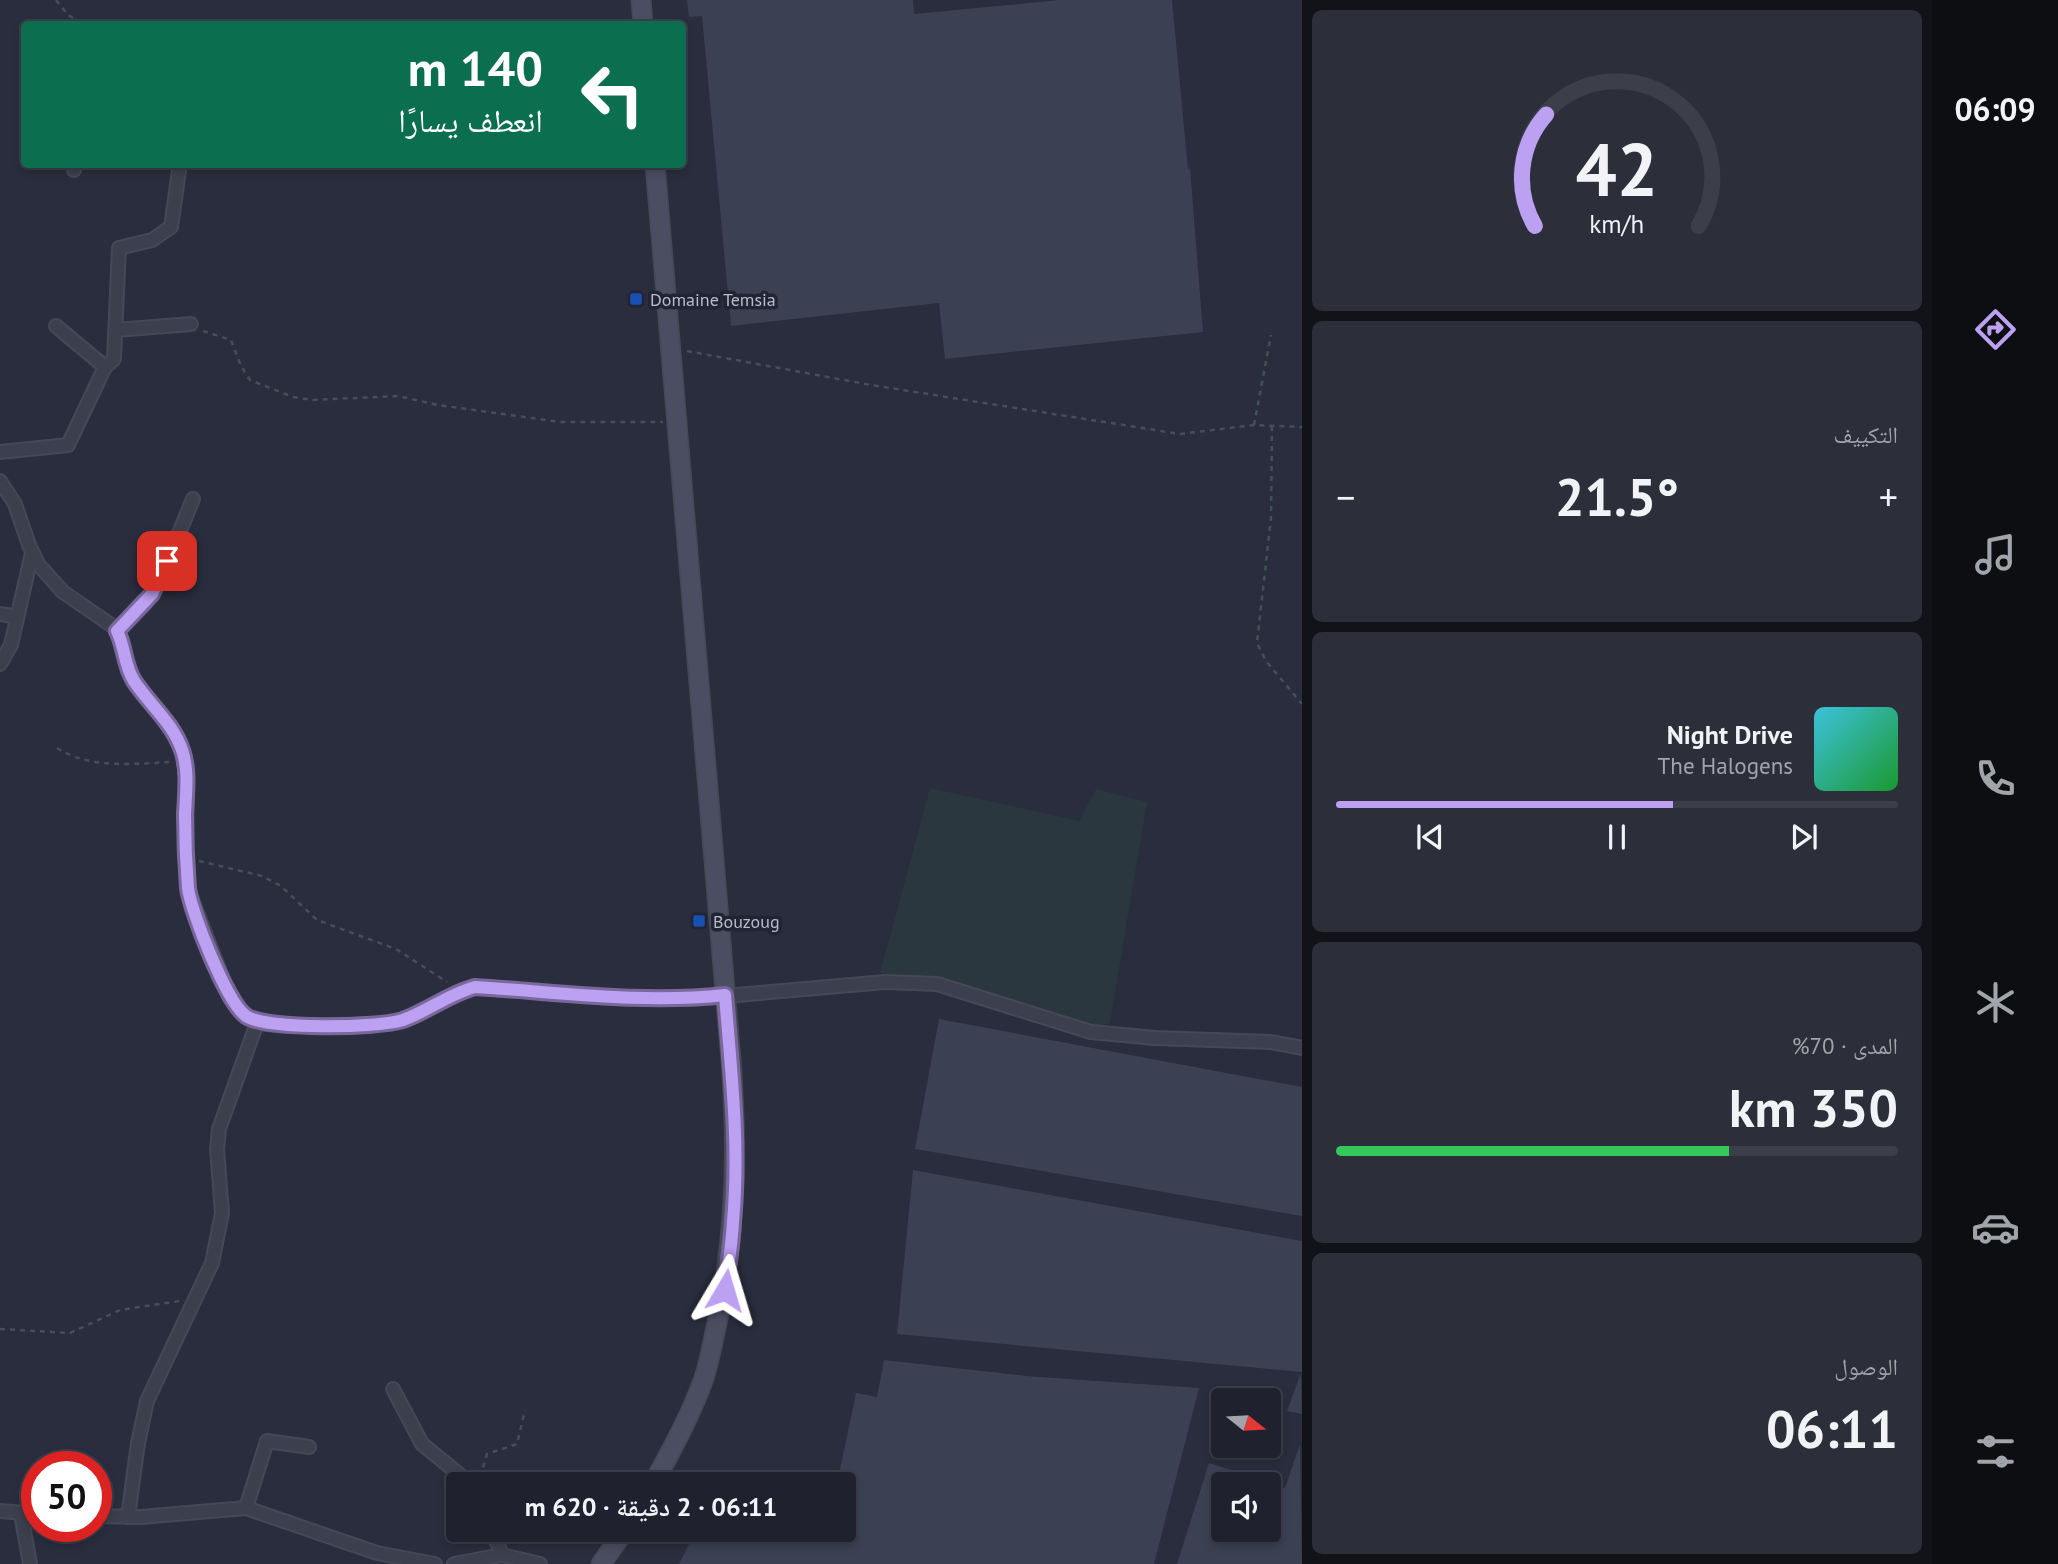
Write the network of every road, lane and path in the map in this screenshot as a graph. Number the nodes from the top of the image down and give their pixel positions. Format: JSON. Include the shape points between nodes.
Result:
{"nodes":[{"id":1,"x":56,"y":0,"type":"edge"},
{"id":2,"x":641,"y":0,"type":"edge"},
{"id":3,"x":78,"y":21,"type":"edge"},
{"id":4,"x":643,"y":21,"type":"edge"},
{"id":5,"x":179,"y":168,"type":"edge"},
{"id":6,"x":655,"y":168,"type":"edge"},
{"id":7,"x":191,"y":324,"type":"joint"},
{"id":8,"x":57,"y":326,"type":"dead end"},
{"id":9,"x":116,"y":330,"type":"junction"},
{"id":10,"x":1271,"y":335,"type":"dead end"},
{"id":11,"x":670,"y":348,"type":"junction"},
{"id":12,"x":105,"y":367,"type":"junction"},
{"id":13,"x":677,"y":422,"type":"junction"},
{"id":14,"x":1254,"y":425,"type":"junction"},
{"id":15,"x":1272,"y":426,"type":"junction"},
{"id":16,"x":1302,"y":427,"type":"edge"},
{"id":17,"x":0,"y":452,"type":"edge"},
{"id":18,"x":0,"y":481,"type":"edge"},
{"id":19,"x":193,"y":499,"type":"dead end"},
{"id":20,"x":32,"y":552,"type":"junction"},
{"id":21,"x":0,"y":614,"type":"edge"},
{"id":22,"x":18,"y":617,"type":"junction"},
{"id":23,"x":117,"y":631,"type":"junction"},
{"id":24,"x":0,"y":664,"type":"edge"},
{"id":25,"x":1302,"y":704,"type":"edge"},
{"id":26,"x":57,"y":748,"type":"dead end"},
{"id":27,"x":184,"y":762,"type":"junction"},
{"id":28,"x":186,"y":858,"type":"junction"},
{"id":29,"x":461,"y":991,"type":"junction"},
{"id":30,"x":725,"y":995,"type":"junction"},
{"id":31,"x":257,"y":1023,"type":"junction"},
{"id":32,"x":1302,"y":1048,"type":"edge"},
{"id":33,"x":197,"y":1298,"type":"junction"},
{"id":34,"x":0,"y":1329,"type":"edge"},
{"id":35,"x":393,"y":1389,"type":"dead end"},
{"id":36,"x":525,"y":1410,"type":"dead end"},
{"id":37,"x":309,"y":1447,"type":"dead end"},
{"id":38,"x":456,"y":1472,"type":"edge"},
{"id":39,"x":482,"y":1472,"type":"edge"},
{"id":40,"x":660,"y":1472,"type":"edge"},
{"id":41,"x":246,"y":1508,"type":"junction"},
{"id":42,"x":0,"y":1511,"type":"edge"},
{"id":43,"x":21,"y":1514,"type":"edge"},
{"id":44,"x":112,"y":1516,"type":"edge"},
{"id":45,"x":128,"y":1517,"type":"junction"},
{"id":46,"x":26,"y":1542,"type":"edge"},
{"id":47,"x":497,"y":1542,"type":"edge"},
{"id":48,"x":617,"y":1542,"type":"edge"},
{"id":49,"x":502,"y":1555,"type":"junction"},
{"id":50,"x":30,"y":1564,"type":"edge"},
{"id":51,"x":435,"y":1564,"type":"edge"},
{"id":52,"x":454,"y":1564,"type":"edge"},
{"id":53,"x":540,"y":1564,"type":"edge"},
{"id":54,"x":601,"y":1564,"type":"edge"}],
"edges":[{"from":1,"to":3,"type":"path"},
{"from":2,"to":4,"type":"main road"},
{"from":5,"to":9,"type":"street","via":[[171,227],[152,240],[119,248]]},
{"from":6,"to":11,"type":"main road"},
{"from":7,"to":9,"type":"street"},
{"from":7,"to":13,"type":"path","via":[[231,340],[250,380],[293,397],[398,396],[560,422]]},
{"from":8,"to":12,"type":"street"},
{"from":9,"to":12,"type":"street","via":[[114,359]]},
{"from":10,"to":14,"type":"path"},
{"from":11,"to":13,"type":"main road"},
{"from":11,"to":14,"type":"path","via":[[1164,432]]},
{"from":12,"to":17,"type":"street","via":[[68,445]]},
{"from":13,"to":30,"type":"main road"},
{"from":14,"to":15,"type":"path"},
{"from":15,"to":16,"type":"path"},
{"from":15,"to":25,"type":"path","via":[[1271,518],[1257,643]]},
{"from":18,"to":20,"type":"street","via":[[15,504]]},
{"from":19,"to":23,"type":"street","via":[[159,582],[144,605]]},
{"from":20,"to":22,"type":"street"},
{"from":20,"to":23,"type":"street","via":[[63,592]]},
{"from":21,"to":22,"type":"street"},
{"from":22,"to":24,"type":"street","via":[[9,652]]},
{"from":23,"to":27,"type":"street","via":[[128,671],[174,734]]},
{"from":26,"to":27,"type":"path","via":[[94,762]]},
{"from":27,"to":28,"type":"street"},
{"from":28,"to":29,"type":"path","via":[[262,876],[281,886],[317,920],[396,949]]},
{"from":28,"to":31,"type":"street","via":[[192,906],[231,1000]]},
{"from":29,"to":30,"type":"street","via":[[475,987],[621,998]]},
{"from":29,"to":31,"type":"street","via":[[402,1020],[382,1024]]},
{"from":30,"to":32,"type":"street","via":[[885,982],[937,984],[1091,1032],[1271,1042]]},
{"from":30,"to":40,"type":"main road","via":[[735,1164],[725,1290],[705,1376]]},
{"from":31,"to":33,"type":"street","via":[[219,1129],[222,1213],[212,1264]]},
{"from":33,"to":34,"type":"path","via":[[120,1311],[70,1333]]},
{"from":33,"to":45,"type":"street","via":[[147,1401]]},
{"from":35,"to":38,"type":"street","via":[[422,1444]]},
{"from":36,"to":39,"type":"path","via":[[517,1444],[487,1454]]},
{"from":37,"to":41,"type":"street","via":[[267,1441]]},
{"from":41,"to":45,"type":"street"},
{"from":41,"to":51,"type":"street","via":[[377,1553]]},
{"from":42,"to":43,"type":"street"},
{"from":44,"to":45,"type":"street"},
{"from":46,"to":50,"type":"street"},
{"from":47,"to":49,"type":"street"},
{"from":48,"to":54,"type":"main road"},
{"from":49,"to":52,"type":"street"},
{"from":49,"to":53,"type":"street"}]}
